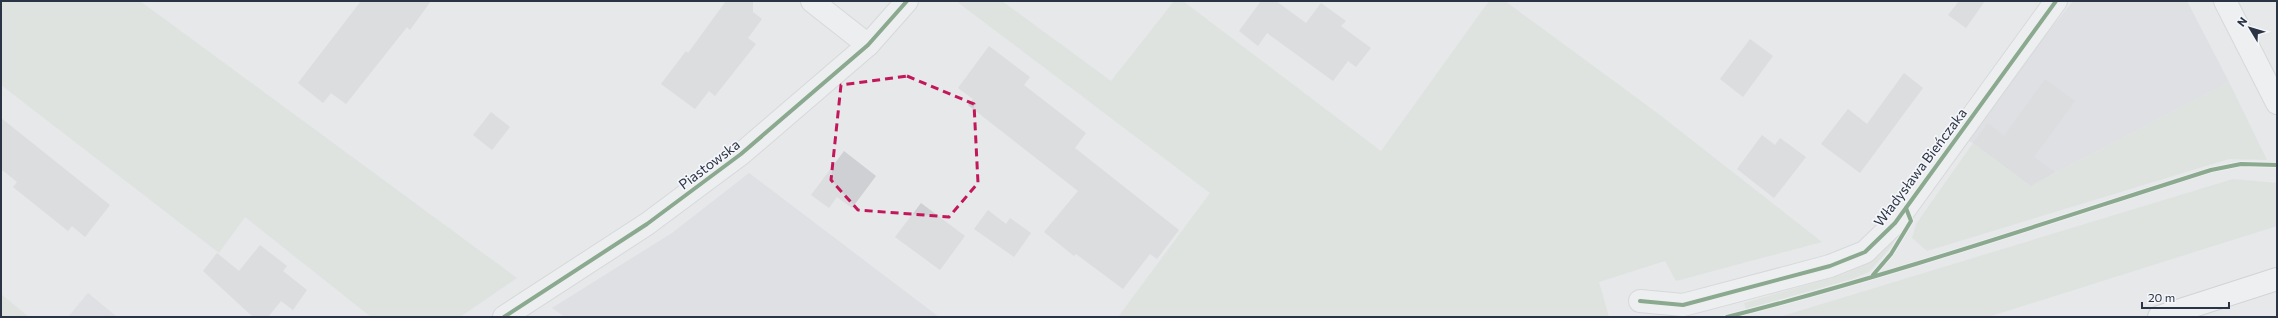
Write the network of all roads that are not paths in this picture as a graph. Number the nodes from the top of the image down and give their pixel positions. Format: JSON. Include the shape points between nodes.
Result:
{"nodes":[{"id":1,"x":812,"y":1,"type":"edge"},
{"id":2,"x":907,"y":1,"type":"edge"},
{"id":3,"x":2056,"y":1,"type":"edge"},
{"id":4,"x":2225,"y":1,"type":"edge"},
{"id":5,"x":868,"y":44,"type":"junction"},
{"id":6,"x":2277,"y":102,"type":"edge"},
{"id":7,"x":2277,"y":279,"type":"edge"},
{"id":8,"x":1640,"y":301,"type":"dead end"},
{"id":9,"x":504,"y":317,"type":"edge"},
{"id":10,"x":2159,"y":317,"type":"edge"}],
"edges":[{"from":1,"to":5,"type":"street"},
{"from":2,"to":5,"type":"street","name":"Piastowska"},
{"from":3,"to":8,"type":"street","name":"Władysława Bieńczaka","via":[[1895,223],[1865,252],[1830,266],[1683,305]]},
{"from":4,"to":6,"type":"main road"},
{"from":5,"to":9,"type":"street","name":"Piastowska","via":[[720,170],[647,224]]},
{"from":7,"to":10,"type":"main road"}]}
